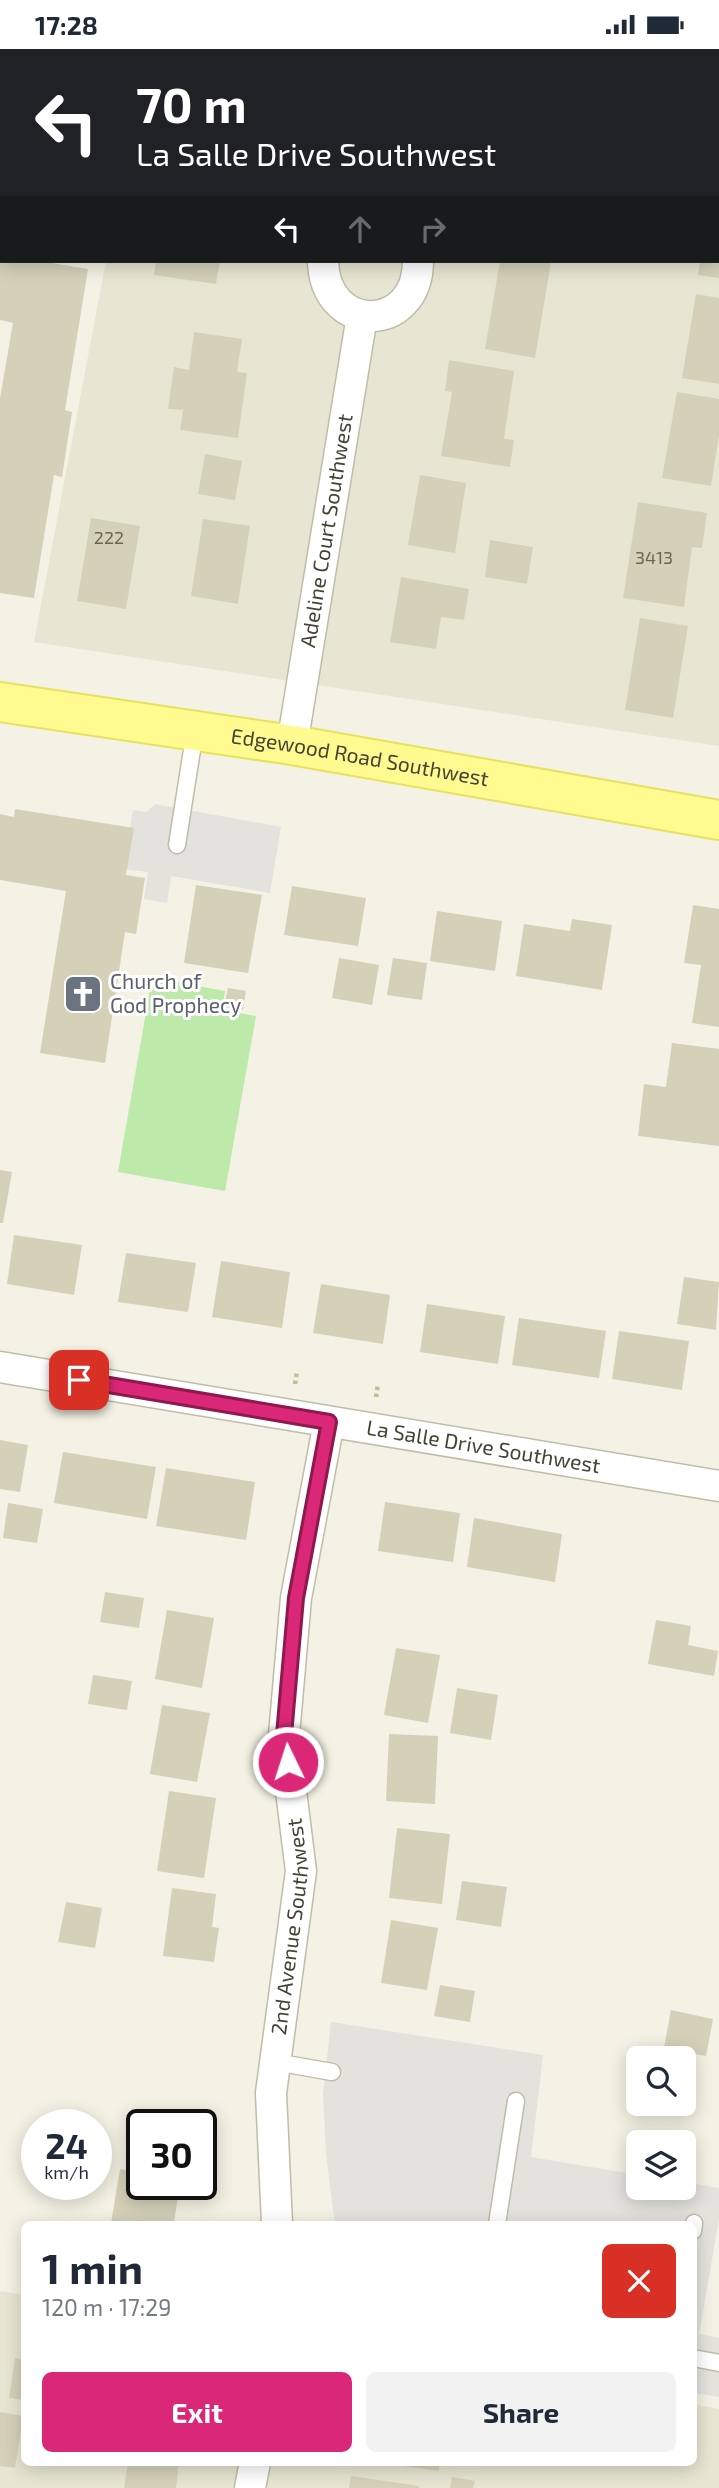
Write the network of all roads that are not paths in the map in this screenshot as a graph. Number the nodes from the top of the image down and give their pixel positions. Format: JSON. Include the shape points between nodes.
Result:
{"nodes":[{"id":1,"x":323,"y":263,"type":"edge"},
{"id":2,"x":418,"y":263,"type":"edge"},
{"id":3,"x":362,"y":316,"type":"junction"},
{"id":4,"x":0,"y":702,"type":"edge"},
{"id":5,"x":195,"y":731,"type":"junction"},
{"id":6,"x":292,"y":745,"type":"junction"},
{"id":7,"x":719,"y":820,"type":"edge"},
{"id":8,"x":177,"y":845,"type":"dead end"},
{"id":9,"x":0,"y":1367,"type":"edge"},
{"id":10,"x":329,"y":1422,"type":"junction"},
{"id":11,"x":719,"y":1486,"type":"edge"},
{"id":12,"x":275,"y":2062,"type":"junction"},
{"id":13,"x":332,"y":2072,"type":"dead end"},
{"id":14,"x":516,"y":2101,"type":"dead end"},
{"id":15,"x":277,"y":2221,"type":"edge"},
{"id":16,"x":497,"y":2221,"type":"edge"},
{"id":17,"x":697,"y":2359,"type":"edge"},
{"id":18,"x":719,"y":2363,"type":"edge"},
{"id":19,"x":254,"y":2466,"type":"edge"},
{"id":20,"x":250,"y":2488,"type":"edge"}],
"edges":[{"from":1,"to":3,"type":"street","via":[[331,295],[344,309]]},
{"from":2,"to":3,"type":"street","via":[[411,295],[398,308]]},
{"from":3,"to":6,"type":"street","name":"Adeline Court Southwest"},
{"from":4,"to":5,"type":"main road","name":"Edgewood Road Southwest"},
{"from":5,"to":6,"type":"main road","name":"Edgewood Road Southwest"},
{"from":5,"to":8,"type":"lane"},
{"from":6,"to":7,"type":"main road","name":"Edgewood Road Southwest"},
{"from":9,"to":10,"type":"street","name":"La Salle Drive Southwest"},
{"from":10,"to":11,"type":"street","name":"La Salle Drive Southwest"},
{"from":10,"to":12,"type":"street","name":"2nd Avenue Southwest","via":[[294,1611],[284,1735],[301,1871]]},
{"from":12,"to":13,"type":"lane"},
{"from":12,"to":15,"type":"street","name":"2nd Avenue Southwest","via":[[271,2093]]},
{"from":14,"to":16,"type":"lane"},
{"from":17,"to":18,"type":"lane"},
{"from":19,"to":20,"type":"street"}]}
